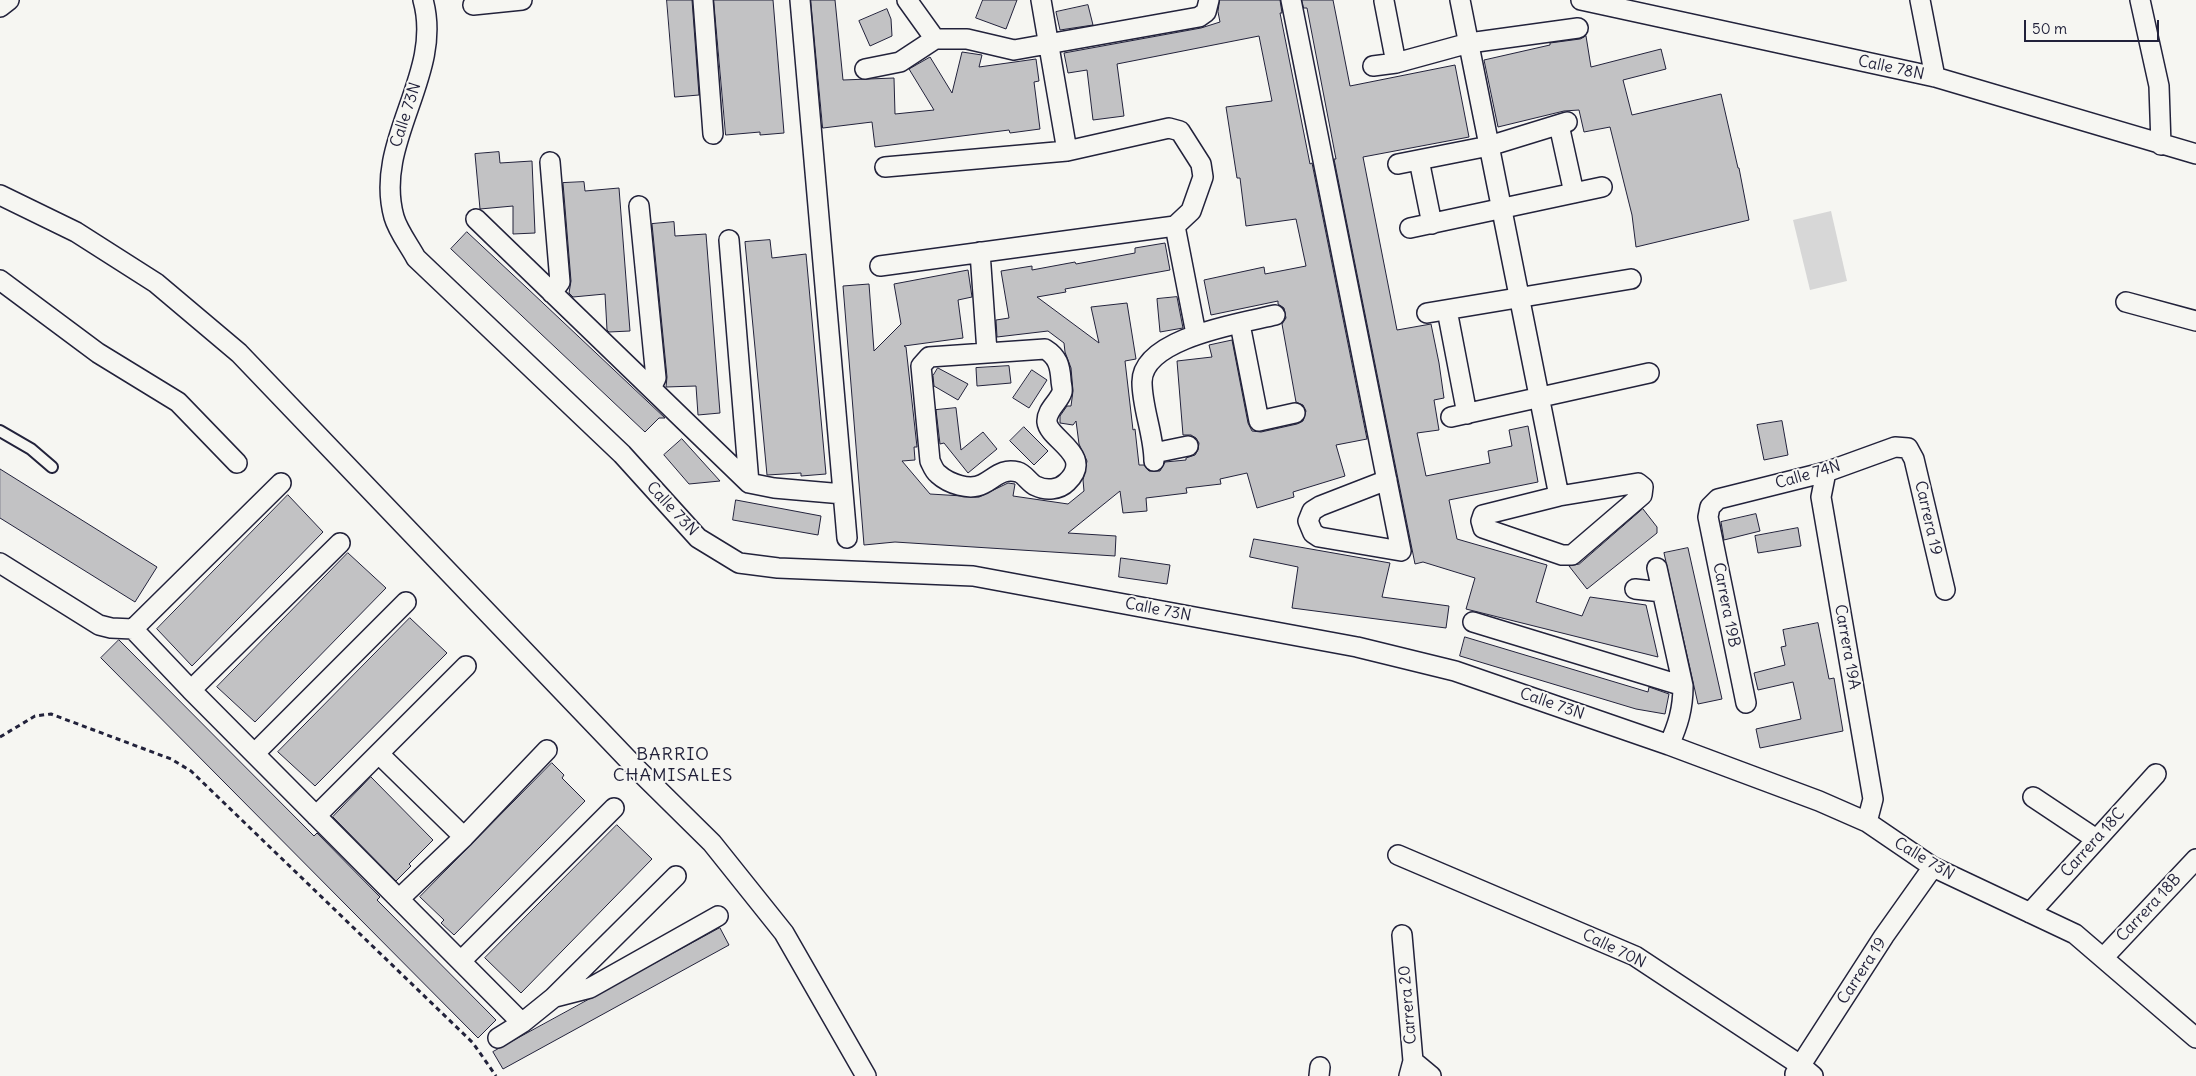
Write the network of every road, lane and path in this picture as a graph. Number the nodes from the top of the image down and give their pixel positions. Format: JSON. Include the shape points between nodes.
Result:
{"nodes":[{"id":1,"x":9,"y":0,"type":"edge"},
{"id":2,"x":423,"y":0,"type":"edge"},
{"id":3,"x":522,"y":0,"type":"edge"},
{"id":4,"x":703,"y":0,"type":"edge"},
{"id":5,"x":800,"y":0,"type":"edge"},
{"id":6,"x":907,"y":0,"type":"edge"},
{"id":7,"x":1041,"y":0,"type":"edge"},
{"id":8,"x":1209,"y":0,"type":"edge"},
{"id":9,"x":1291,"y":0,"type":"edge"},
{"id":10,"x":1460,"y":0,"type":"edge"},
{"id":11,"x":1580,"y":0,"type":"edge"},
{"id":12,"x":1920,"y":0,"type":"edge"},
{"id":13,"x":2140,"y":0,"type":"edge"},
{"id":14,"x":1384,"y":1,"type":"edge"},
{"id":15,"x":474,"y":5,"type":"dead end"},
{"id":16,"x":0,"y":7,"type":"edge"},
{"id":17,"x":1578,"y":28,"type":"dead end"},
{"id":18,"x":935,"y":39,"type":"junction"},
{"id":19,"x":1469,"y":43,"type":"junction"},
{"id":20,"x":1049,"y":45,"type":"junction"},
{"id":21,"x":1396,"y":63,"type":"junction"},
{"id":22,"x":1373,"y":66,"type":"dead end"},
{"id":23,"x":865,"y":69,"type":"dead end"},
{"id":24,"x":1935,"y":77,"type":"junction"},
{"id":25,"x":713,"y":134,"type":"dead end"},
{"id":26,"x":2161,"y":145,"type":"junction"},
{"id":27,"x":1489,"y":146,"type":"junction"},
{"id":28,"x":1067,"y":151,"type":"junction"},
{"id":29,"x":2196,"y":154,"type":"edge"},
{"id":30,"x":1419,"y":160,"type":"junction"},
{"id":31,"x":550,"y":162,"type":"dead end"},
{"id":32,"x":1398,"y":164,"type":"dead end"},
{"id":33,"x":885,"y":167,"type":"dead end"},
{"id":34,"x":1602,"y":187,"type":"dead end"},
{"id":35,"x":1574,"y":193,"type":"junction"},
{"id":36,"x":0,"y":195,"type":"edge"},
{"id":37,"x":639,"y":206,"type":"dead end"},
{"id":38,"x":1502,"y":209,"type":"junction"},
{"id":39,"x":476,"y":219,"type":"dead end"},
{"id":40,"x":1432,"y":224,"type":"junction"},
{"id":41,"x":1175,"y":226,"type":"junction"},
{"id":42,"x":1410,"y":228,"type":"dead end"},
{"id":43,"x":729,"y":240,"type":"dead end"},
{"id":44,"x":980,"y":252,"type":"junction"},
{"id":45,"x":880,"y":266,"type":"dead end"},
{"id":46,"x":1631,"y":279,"type":"dead end"},
{"id":47,"x":0,"y":280,"type":"edge"},
{"id":48,"x":552,"y":293,"type":"junction"},
{"id":49,"x":1518,"y":297,"type":"junction"},
{"id":50,"x":2126,"y":302,"type":"dead end"},
{"id":51,"x":1447,"y":310,"type":"junction"},
{"id":52,"x":1427,"y":313,"type":"dead end"},
{"id":53,"x":1275,"y":315,"type":"dead end"},
{"id":54,"x":2196,"y":321,"type":"edge"},
{"id":55,"x":1240,"y":324,"type":"junction"},
{"id":56,"x":1196,"y":334,"type":"junction"},
{"id":57,"x":987,"y":352,"type":"junction"},
{"id":58,"x":1648,"y":373,"type":"dead end"},
{"id":59,"x":652,"y":388,"type":"junction"},
{"id":60,"x":1539,"y":397,"type":"junction"},
{"id":61,"x":1295,"y":413,"type":"dead end"},
{"id":62,"x":0,"y":431,"type":"edge"},
{"id":63,"x":1188,"y":446,"type":"dead end"},
{"id":64,"x":1908,"y":448,"type":"joint"},
{"id":65,"x":237,"y":463,"type":"dead end"},
{"id":66,"x":52,"y":467,"type":"dead end"},
{"id":67,"x":1826,"y":472,"type":"junction"},
{"id":68,"x":1387,"y":480,"type":"junction"},
{"id":69,"x":281,"y":483,"type":"dead end"},
{"id":70,"x":748,"y":483,"type":"junction"},
{"id":71,"x":844,"y":494,"type":"junction"},
{"id":72,"x":1559,"y":496,"type":"junction"},
{"id":73,"x":1710,"y":507,"type":"joint"},
{"id":74,"x":847,"y":538,"type":"dead end"},
{"id":75,"x":340,"y":543,"type":"dead end"},
{"id":76,"x":0,"y":563,"type":"edge"},
{"id":77,"x":1657,"y":568,"type":"dead end"},
{"id":78,"x":1635,"y":589,"type":"dead end"},
{"id":79,"x":1945,"y":590,"type":"dead end"},
{"id":80,"x":1662,"y":592,"type":"junction"},
{"id":81,"x":406,"y":602,"type":"dead end"},
{"id":82,"x":1473,"y":622,"type":"dead end"},
{"id":83,"x":132,"y":629,"type":"junction"},
{"id":84,"x":466,"y":666,"type":"dead end"},
{"id":85,"x":1683,"y":686,"type":"junction"},
{"id":86,"x":191,"y":690,"type":"junction"},
{"id":87,"x":1746,"y":703,"type":"dead end"},
{"id":88,"x":0,"y":737,"type":"edge"},
{"id":89,"x":1669,"y":745,"type":"junction"},
{"id":90,"x":547,"y":750,"type":"dead end"},
{"id":91,"x":256,"y":753,"type":"junction"},
{"id":92,"x":378,"y":754,"type":"junction"},
{"id":93,"x":2156,"y":774,"type":"dead end"},
{"id":94,"x":2033,"y":797,"type":"dead end"},
{"id":95,"x":614,"y":808,"type":"dead end"},
{"id":96,"x":316,"y":816,"type":"junction"},
{"id":97,"x":1867,"y":822,"type":"junction"},
{"id":98,"x":464,"y":837,"type":"junction"},
{"id":99,"x":2096,"y":839,"type":"junction"},
{"id":100,"x":1398,"y":855,"type":"dead end"},
{"id":101,"x":2196,"y":859,"type":"edge"},
{"id":102,"x":1932,"y":867,"type":"junction"},
{"id":103,"x":676,"y":876,"type":"dead end"},
{"id":104,"x":400,"y":898,"type":"junction"},
{"id":105,"x":2030,"y":912,"type":"junction"},
{"id":106,"x":718,"y":916,"type":"dead end"},
{"id":107,"x":1402,"y":935,"type":"dead end"},
{"id":108,"x":2103,"y":958,"type":"junction"},
{"id":109,"x":462,"y":960,"type":"junction"},
{"id":110,"x":553,"y":998,"type":"junction"},
{"id":111,"x":522,"y":1024,"type":"junction"},
{"id":112,"x":498,"y":1038,"type":"dead end"},
{"id":113,"x":2196,"y":1038,"type":"edge"},
{"id":114,"x":1411,"y":1068,"type":"edge"},
{"id":115,"x":1802,"y":1072,"type":"edge"},
{"id":116,"x":496,"y":1076,"type":"edge"},
{"id":117,"x":866,"y":1076,"type":"edge"},
{"id":118,"x":1431,"y":1076,"type":"edge"}],
"edges":[{"from":1,"to":16,"type":"street"},
{"from":2,"to":89,"type":"street","name":"Calle 73N","via":[[426,10],[425,56],[394,147],[390,187],[394,218],[416,258],[622,454],[698,538],[739,562],[778,568],[973,576],[1357,647],[1455,670]]},
{"from":3,"to":15,"type":"street"},
{"from":4,"to":25,"type":"street"},
{"from":5,"to":71,"type":"street"},
{"from":6,"to":18,"type":"street"},
{"from":7,"to":20,"type":"street"},
{"from":8,"to":20,"type":"street","via":[[1206,12],[1199,17]]},
{"from":9,"to":68,"type":"street"},
{"from":10,"to":19,"type":"street"},
{"from":11,"to":24,"type":"street","name":"Calle 78N"},
{"from":12,"to":24,"type":"street"},
{"from":13,"to":26,"type":"street","via":[[2159,86]]},
{"from":14,"to":21,"type":"street"},
{"from":17,"to":19,"type":"street"},
{"from":18,"to":20,"type":"street","via":[[967,39],[1014,50]]},
{"from":18,"to":23,"type":"street","via":[[900,62]]},
{"from":19,"to":21,"type":"street"},
{"from":19,"to":27,"type":"street"},
{"from":20,"to":28,"type":"street"},
{"from":21,"to":22,"type":"street"},
{"from":24,"to":26,"type":"street","name":"Calle 78N"},
{"from":26,"to":29,"type":"street","name":"Calle 78N"},
{"from":27,"to":30,"type":"street"},
{"from":27,"to":35,"type":"street","via":[[1563,124]]},
{"from":27,"to":38,"type":"street"},
{"from":28,"to":33,"type":"street"},
{"from":28,"to":41,"type":"street","via":[[1169,128],[1180,131],[1201,164],[1203,177],[1190,211]]},
{"from":30,"to":32,"type":"street"},
{"from":30,"to":40,"type":"street"},
{"from":31,"to":48,"type":"street","via":[[560,282]]},
{"from":34,"to":35,"type":"street"},
{"from":35,"to":38,"type":"street"},
{"from":36,"to":117,"type":"street","via":[[76,232],[156,283],[240,353],[638,770],[712,843],[784,933]]},
{"from":37,"to":59,"type":"street","via":[[656,378]]},
{"from":38,"to":40,"type":"street"},
{"from":38,"to":49,"type":"street"},
{"from":39,"to":48,"type":"street"},
{"from":40,"to":42,"type":"street"},
{"from":41,"to":44,"type":"street"},
{"from":41,"to":56,"type":"street"},
{"from":43,"to":70,"type":"street"},
{"from":44,"to":45,"type":"street"},
{"from":44,"to":57,"type":"street"},
{"from":46,"to":49,"type":"street"},
{"from":47,"to":65,"type":"street","via":[[98,352],[178,402]]},
{"from":48,"to":59,"type":"street"},
{"from":49,"to":51,"type":"street"},
{"from":49,"to":60,"type":"street"},
{"from":50,"to":54,"type":"street"},
{"from":51,"to":52,"type":"street"},
{"from":51,"to":60,"type":"street","via":[[1459,416]]},
{"from":53,"to":55,"type":"street"},
{"from":55,"to":56,"type":"street"},
{"from":55,"to":61,"type":"street","via":[[1260,421]]},
{"from":56,"to":63,"type":"street","via":[[1164,348],[1150,361],[1142,380],[1154,457]]},
{"from":57,"to":57,"type":"street","via":[[1045,349],[1060,364],[1062,391],[1047,421],[1049,429],[1068,446],[1074,460],[1074,473],[1066,483],[1052,490],[1036,486],[1019,472],[999,472],[982,484],[971,487],[951,482],[937,473],[930,461],[921,366],[929,357]]},
{"from":58,"to":60,"type":"street"},
{"from":59,"to":70,"type":"street"},
{"from":60,"to":72,"type":"street"},
{"from":62,"to":66,"type":"lane","via":[[31,449]]},
{"from":64,"to":67,"type":"street","name":"Calle 74N","via":[[1896,446]]},
{"from":64,"to":79,"type":"street","name":"Carrera 19","via":[[1914,459]]},
{"from":67,"to":73,"type":"street","name":"Calle 74N","via":[[1718,499]]},
{"from":67,"to":97,"type":"street","name":"Carrera 19A","via":[[1821,497],[1873,799]]},
{"from":68,"to":68,"type":"street","via":[[1401,551],[1319,537],[1313,533],[1308,521],[1312,511]]},
{"from":69,"to":83,"type":"street"},
{"from":70,"to":71,"type":"street"},
{"from":71,"to":74,"type":"street"},
{"from":72,"to":72,"type":"street","via":[[1638,483],[1643,487],[1642,495],[1572,555],[1562,555],[1483,528],[1481,521],[1484,515]]},
{"from":73,"to":87,"type":"street","name":"Carrera 19B","via":[[1708,517]]},
{"from":75,"to":86,"type":"street"},
{"from":76,"to":83,"type":"street","via":[[99,624]]},
{"from":77,"to":80,"type":"street"},
{"from":78,"to":80,"type":"street"},
{"from":80,"to":85,"type":"street"},
{"from":81,"to":91,"type":"street"},
{"from":82,"to":85,"type":"street"},
{"from":83,"to":86,"type":"street"},
{"from":84,"to":92,"type":"street"},
{"from":85,"to":89,"type":"street","via":[[1680,720]]},
{"from":86,"to":91,"type":"street"},
{"from":88,"to":116,"type":"path","via":[[35,716],[51,714],[171,759],[191,771],[473,1042]]},
{"from":89,"to":97,"type":"street","name":"Calle 73N"},
{"from":90,"to":98,"type":"street"},
{"from":91,"to":96,"type":"street"},
{"from":92,"to":96,"type":"street"},
{"from":92,"to":98,"type":"street"},
{"from":93,"to":99,"type":"street","name":"Carrera 18C"},
{"from":94,"to":99,"type":"street"},
{"from":95,"to":109,"type":"street"},
{"from":96,"to":104,"type":"street"},
{"from":97,"to":102,"type":"street","name":"Calle 73N"},
{"from":98,"to":104,"type":"street"},
{"from":99,"to":105,"type":"street","name":"Carrera 18C"},
{"from":100,"to":115,"type":"street","name":"Calle 70N","via":[[1635,956]]},
{"from":101,"to":108,"type":"street","name":"Carrera 18B"},
{"from":102,"to":105,"type":"street","name":"Calle 73N"},
{"from":102,"to":115,"type":"street","name":"Carrera 19","via":[[1884,936]]},
{"from":103,"to":110,"type":"street"},
{"from":104,"to":109,"type":"street"},
{"from":105,"to":108,"type":"street","name":"Calle 73N","via":[[2075,934]]},
{"from":106,"to":110,"type":"street","via":[[590,988]]},
{"from":107,"to":114,"type":"street","name":"Carrera 20"},
{"from":108,"to":113,"type":"street","name":"Calle 73N"},
{"from":109,"to":111,"type":"street"},
{"from":110,"to":111,"type":"street"},
{"from":111,"to":112,"type":"street"},
{"from":114,"to":118,"type":"street"}]}
